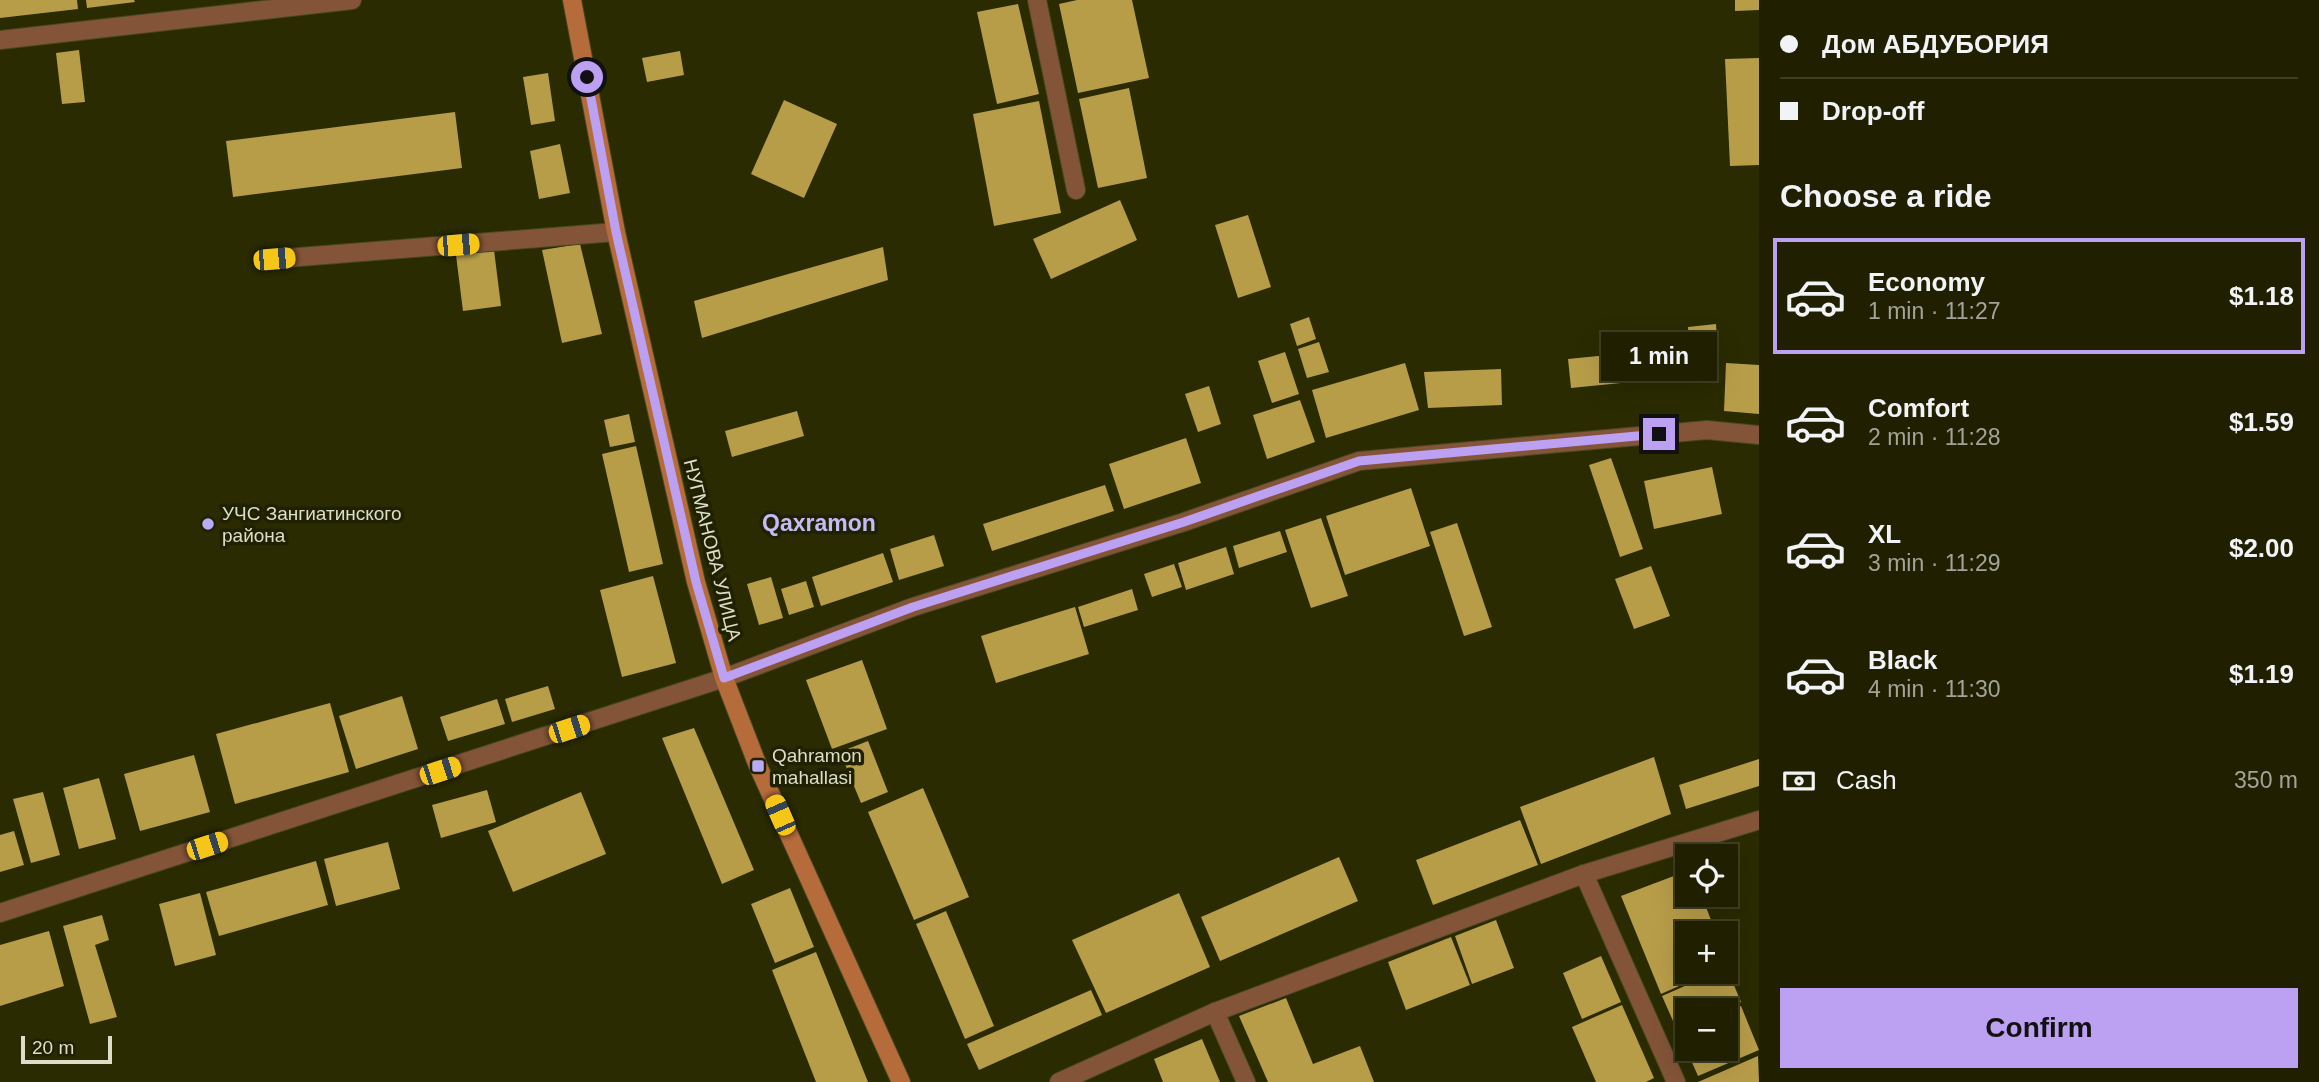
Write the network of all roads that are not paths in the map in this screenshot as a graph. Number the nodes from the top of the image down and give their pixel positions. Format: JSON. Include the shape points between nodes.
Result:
{"nodes":[{"id":1,"x":352,"y":0,"type":"edge"},
{"id":2,"x":572,"y":0,"type":"edge"},
{"id":3,"x":1037,"y":0,"type":"edge"},
{"id":4,"x":0,"y":40,"type":"edge"},
{"id":5,"x":1076,"y":190,"type":"dead end"},
{"id":6,"x":616,"y":232,"type":"junction"},
{"id":7,"x":274,"y":259,"type":"dead end"},
{"id":8,"x":1759,"y":435,"type":"edge"},
{"id":9,"x":724,"y":678,"type":"junction"},
{"id":10,"x":1759,"y":820,"type":"edge"},
{"id":11,"x":1584,"y":874,"type":"junction"},
{"id":12,"x":0,"y":913,"type":"edge"},
{"id":13,"x":1215,"y":1012,"type":"junction"},
{"id":14,"x":901,"y":1082,"type":"edge"},
{"id":15,"x":1059,"y":1082,"type":"edge"},
{"id":16,"x":1246,"y":1082,"type":"edge"},
{"id":17,"x":1676,"y":1082,"type":"edge"}],
"edges":[{"from":1,"to":4,"type":"street"},
{"from":2,"to":6,"type":"main road","name":"НУГМАНОВА УЛИЦА"},
{"from":3,"to":5,"type":"street"},
{"from":6,"to":7,"type":"street"},
{"from":6,"to":9,"type":"main road","name":"НУГМАНОВА УЛИЦА","via":[[696,582]]},
{"from":8,"to":9,"type":"street","via":[[1707,430],[1359,461],[1184,522],[913,607]]},
{"from":9,"to":12,"type":"street"},
{"from":9,"to":14,"type":"main road","name":"НУГМАНОВА УЛИЦА","via":[[758,766]]},
{"from":10,"to":11,"type":"street"},
{"from":11,"to":13,"type":"street"},
{"from":11,"to":17,"type":"street"},
{"from":13,"to":15,"type":"street"},
{"from":13,"to":16,"type":"street"}]}
